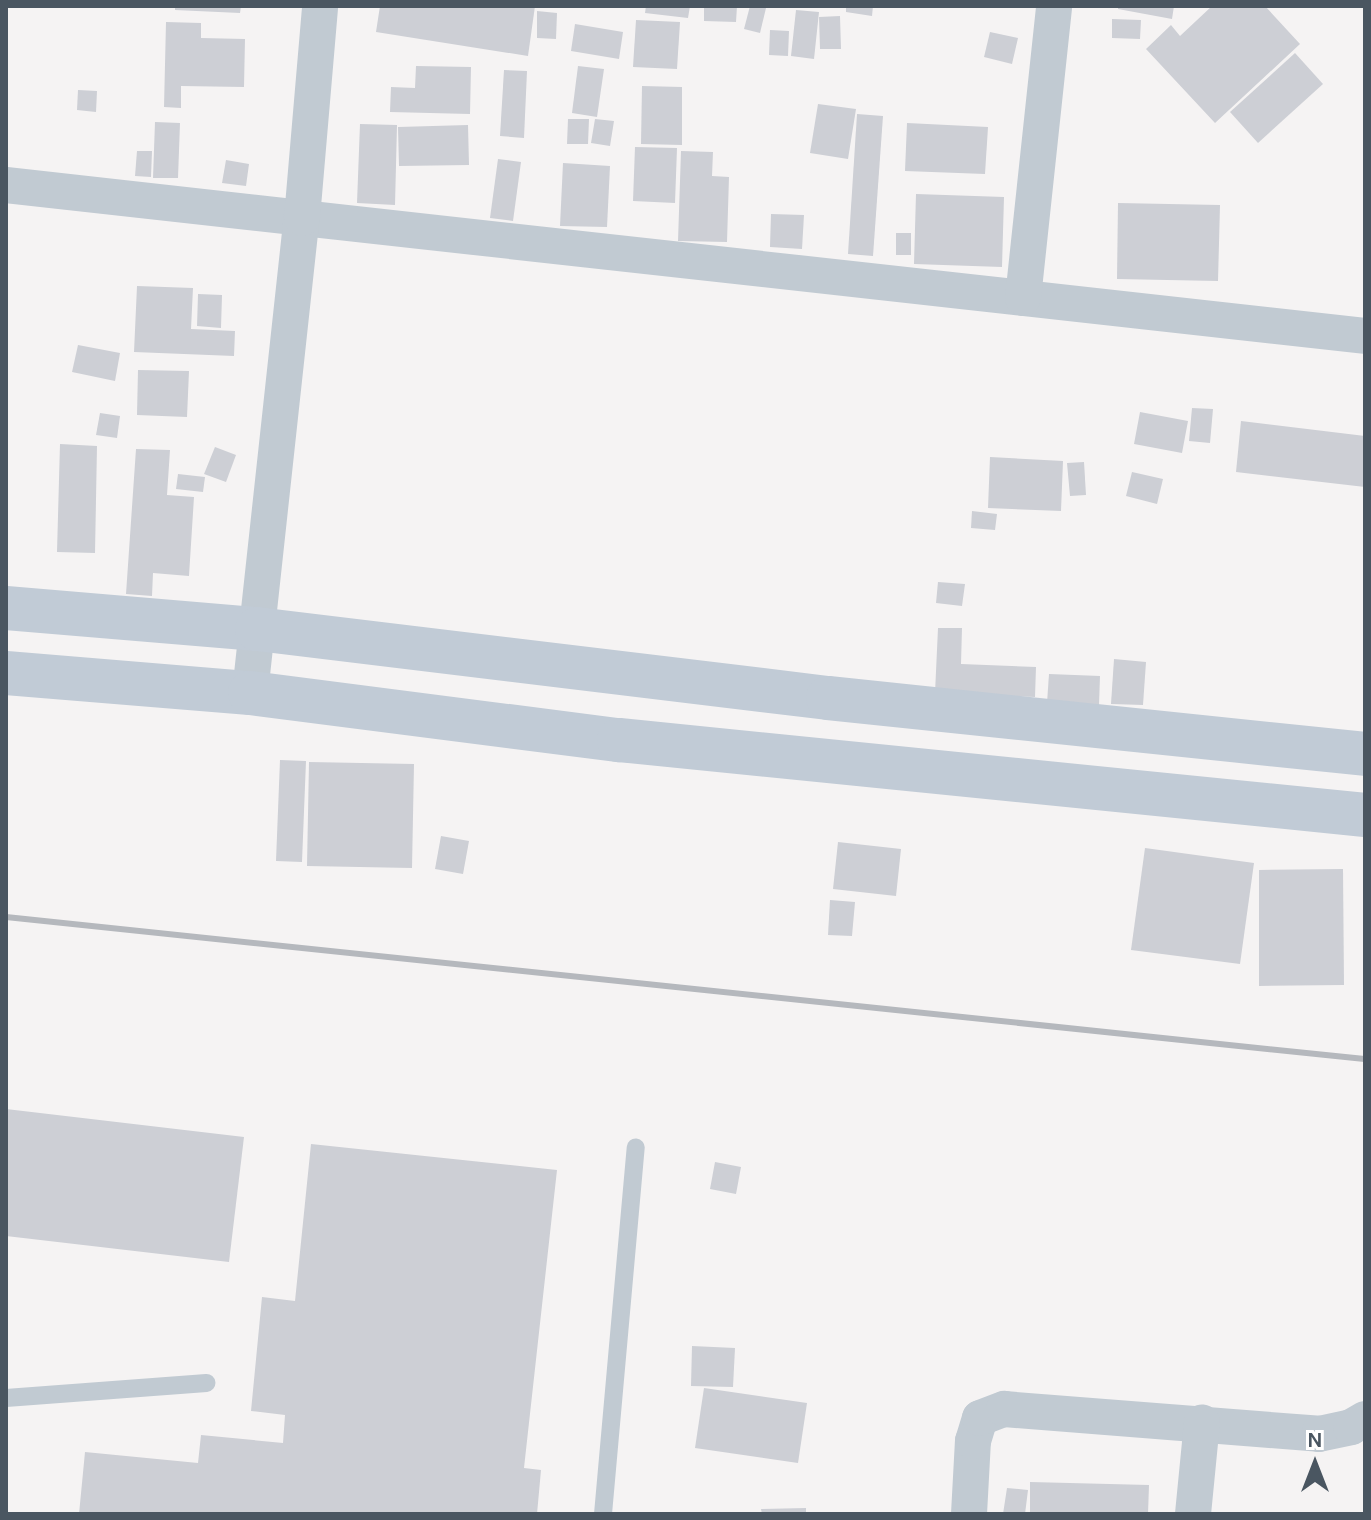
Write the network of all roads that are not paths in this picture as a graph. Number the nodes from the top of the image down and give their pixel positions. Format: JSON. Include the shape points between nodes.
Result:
{"nodes":[{"id":1,"x":320,"y":6,"type":"edge"},
{"id":2,"x":1054,"y":6,"type":"edge"},
{"id":3,"x":6,"y":185,"type":"edge"},
{"id":4,"x":302,"y":218,"type":"junction"},
{"id":5,"x":1023,"y":298,"type":"junction"},
{"id":6,"x":1365,"y":336,"type":"edge"},
{"id":7,"x":6,"y":608,"type":"edge"},
{"id":8,"x":257,"y":629,"type":"junction"},
{"id":9,"x":6,"y":673,"type":"edge"},
{"id":10,"x":250,"y":693,"type":"junction"},
{"id":11,"x":1365,"y":754,"type":"edge"},
{"id":12,"x":1365,"y":815,"type":"edge"},
{"id":13,"x":636,"y":1147,"type":"dead end"},
{"id":14,"x":206,"y":1383,"type":"dead end"},
{"id":15,"x":6,"y":1398,"type":"edge"},
{"id":16,"x":1365,"y":1419,"type":"edge"},
{"id":17,"x":1202,"y":1422,"type":"junction"},
{"id":18,"x":603,"y":1514,"type":"edge"},
{"id":19,"x":969,"y":1514,"type":"edge"},
{"id":20,"x":1193,"y":1514,"type":"edge"}],
"edges":[{"from":1,"to":4,"type":"street"},
{"from":2,"to":5,"type":"street"},
{"from":3,"to":4,"type":"street"},
{"from":4,"to":5,"type":"street"},
{"from":4,"to":8,"type":"street"},
{"from":5,"to":6,"type":"street"},
{"from":7,"to":8,"type":"main road"},
{"from":8,"to":10,"type":"street"},
{"from":8,"to":11,"type":"main road","via":[[843,700]]},
{"from":9,"to":10,"type":"main road"},
{"from":10,"to":12,"type":"main road","via":[[619,740]]},
{"from":13,"to":18,"type":"lane"},
{"from":14,"to":15,"type":"lane"},
{"from":16,"to":17,"type":"street","via":[[1319,1434]]},
{"from":17,"to":19,"type":"street","via":[[1004,1409],[980,1418],[973,1441]]},
{"from":17,"to":20,"type":"street"}]}
